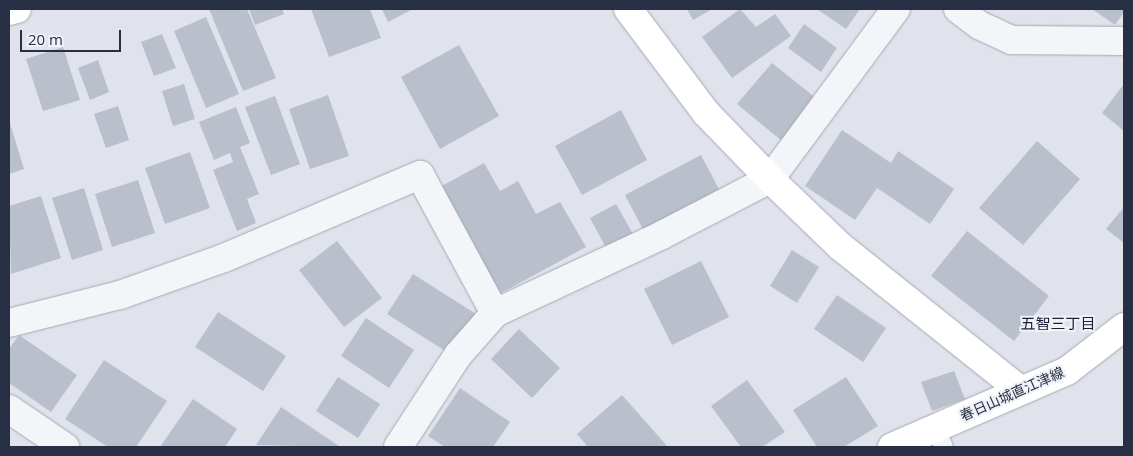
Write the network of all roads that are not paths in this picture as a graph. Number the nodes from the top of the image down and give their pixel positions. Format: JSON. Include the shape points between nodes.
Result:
{"nodes":[{"id":1,"x":16,"y":9,"type":"edge"},
{"id":2,"x":628,"y":9,"type":"edge"},
{"id":3,"x":896,"y":9,"type":"edge"},
{"id":4,"x":958,"y":9,"type":"edge"},
{"id":5,"x":9,"y":11,"type":"edge"},
{"id":6,"x":1122,"y":37,"type":"edge"},
{"id":7,"x":770,"y":179,"type":"junction"},
{"id":8,"x":494,"y":314,"type":"junction"},
{"id":9,"x":9,"y":323,"type":"edge"},
{"id":10,"x":1124,"y":327,"type":"edge"},
{"id":11,"x":1020,"y":390,"type":"junction"},
{"id":12,"x":9,"y":408,"type":"edge"},
{"id":13,"x":939,"y":438,"type":"edge"},
{"id":14,"x":64,"y":447,"type":"edge"},
{"id":15,"x":398,"y":447,"type":"edge"},
{"id":16,"x":892,"y":447,"type":"edge"}],
"edges":[{"from":1,"to":5,"type":"street"},
{"from":2,"to":7,"type":"street","via":[[706,113]]},
{"from":3,"to":7,"type":"street"},
{"from":4,"to":6,"type":"street","via":[[979,25],[1011,40]]},
{"from":7,"to":8,"type":"street","via":[[662,235]]},
{"from":7,"to":11,"type":"street","via":[[841,247]]},
{"from":8,"to":9,"type":"street","via":[[420,175],[224,258],[120,296]]},
{"from":8,"to":15,"type":"street","via":[[458,355]]},
{"from":10,"to":11,"type":"street","name":"春日山城直江津線","via":[[1067,371]]},
{"from":11,"to":13,"type":"street","name":"春日山城直江津線"},
{"from":12,"to":14,"type":"street"},
{"from":13,"to":16,"type":"street","name":"春日山城直江津線"}]}
